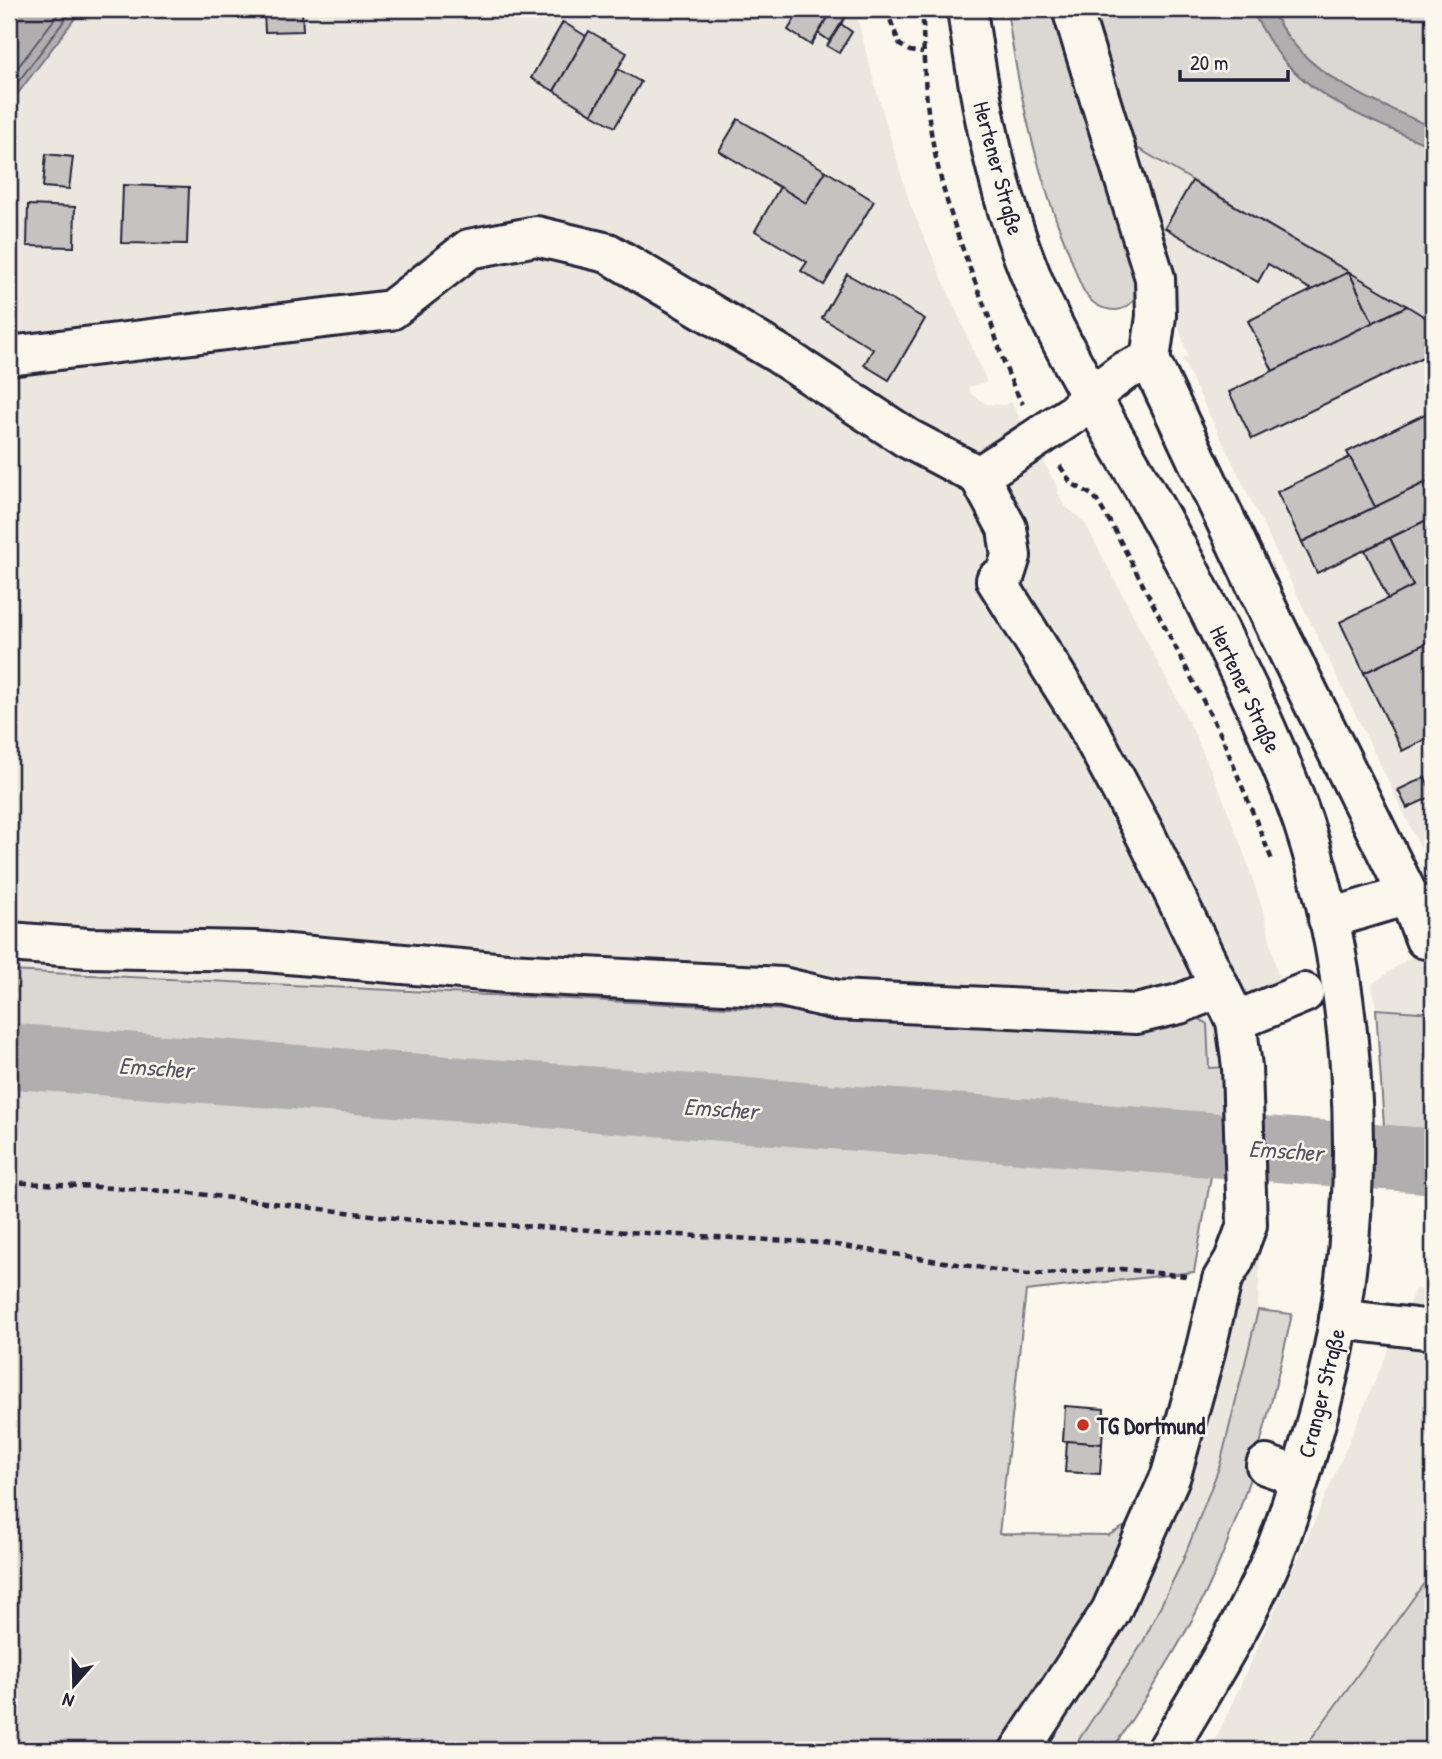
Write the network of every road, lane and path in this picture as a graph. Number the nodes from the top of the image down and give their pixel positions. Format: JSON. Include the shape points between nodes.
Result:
{"nodes":[{"id":1,"x":886,"y":9,"type":"edge"},
{"id":2,"x":923,"y":9,"type":"edge"},
{"id":3,"x":967,"y":9,"type":"edge"},
{"id":4,"x":1072,"y":9,"type":"edge"},
{"id":5,"x":923,"y":53,"type":"junction"},
{"id":6,"x":9,"y":356,"type":"edge"},
{"id":7,"x":1150,"y":360,"type":"junction"},
{"id":8,"x":1091,"y":396,"type":"junction"},
{"id":9,"x":1041,"y":436,"type":"junction"},
{"id":10,"x":979,"y":476,"type":"junction"},
{"id":11,"x":1273,"y":864,"type":"dead end"},
{"id":12,"x":1408,"y":895,"type":"junction"},
{"id":13,"x":1328,"y":919,"type":"junction"},
{"id":14,"x":1425,"y":939,"type":"dead end"},
{"id":15,"x":9,"y":942,"type":"edge"},
{"id":16,"x":1219,"y":988,"type":"junction"},
{"id":17,"x":1304,"y":993,"type":"dead end"},
{"id":18,"x":1344,"y":1005,"type":"joint"},
{"id":19,"x":1236,"y":1021,"type":"junction"},
{"id":20,"x":9,"y":1182,"type":"edge"},
{"id":21,"x":1222,"y":1280,"type":"junction"},
{"id":22,"x":1339,"y":1319,"type":"junction"},
{"id":23,"x":1433,"y":1330,"type":"edge"},
{"id":24,"x":1150,"y":1742,"type":"edge"},
{"id":25,"x":1020,"y":1750,"type":"edge"},
{"id":26,"x":1123,"y":1750,"type":"edge"}],
"edges":[{"from":1,"to":5,"type":"path","via":[[900,45]]},
{"from":2,"to":5,"type":"path"},
{"from":3,"to":8,"type":"main road","name":"Hertener Straße","via":[[994,164],[1013,229],[1044,306]]},
{"from":4,"to":7,"type":"main road","via":[[1155,278]]},
{"from":5,"to":9,"type":"path","via":[[936,157],[963,252],[1010,382]]},
{"from":6,"to":10,"type":"main road","via":[[391,310],[469,249],[536,236],[608,253],[779,354],[907,438]]},
{"from":7,"to":8,"type":"main road","via":[[1123,372]]},
{"from":7,"to":12,"type":"main road"},
{"from":8,"to":9,"type":"main road"},
{"from":8,"to":13,"type":"main road","name":"Hertener Straße","via":[[1194,579],[1283,766]]},
{"from":9,"to":10,"type":"main road"},
{"from":9,"to":11,"type":"path","via":[[1071,483],[1094,496],[1113,527],[1222,737]]},
{"from":10,"to":16,"type":"main road","via":[[1007,528],[1011,556],[1005,575],[996,580],[1085,722]]},
{"from":12,"to":13,"type":"main road"},
{"from":12,"to":14,"type":"main road"},
{"from":13,"to":18,"type":"main road","name":"Hertener Straße"},
{"from":15,"to":16,"type":"main road","via":[[254,951],[507,973],[782,987],[837,1000],[1136,1014],[1180,1004]]},
{"from":16,"to":19,"type":"main road"},
{"from":17,"to":19,"type":"main road"},
{"from":18,"to":22,"type":"main road","name":"Cranger Straße","via":[[1352,1121],[1349,1233]]},
{"from":19,"to":21,"type":"main road","via":[[1242,1067],[1247,1225]]},
{"from":20,"to":21,"type":"path","via":[[182,1192],[412,1220],[824,1243],[1027,1275],[1122,1269]]},
{"from":21,"to":25,"type":"main road","via":[[1171,1475],[1111,1611]]},
{"from":22,"to":23,"type":"main road"},
{"from":22,"to":24,"type":"main road","name":"Cranger Straße","via":[[1322,1402],[1283,1471],[1275,1551],[1242,1624]]},
{"from":24,"to":26,"type":"path"}]}
